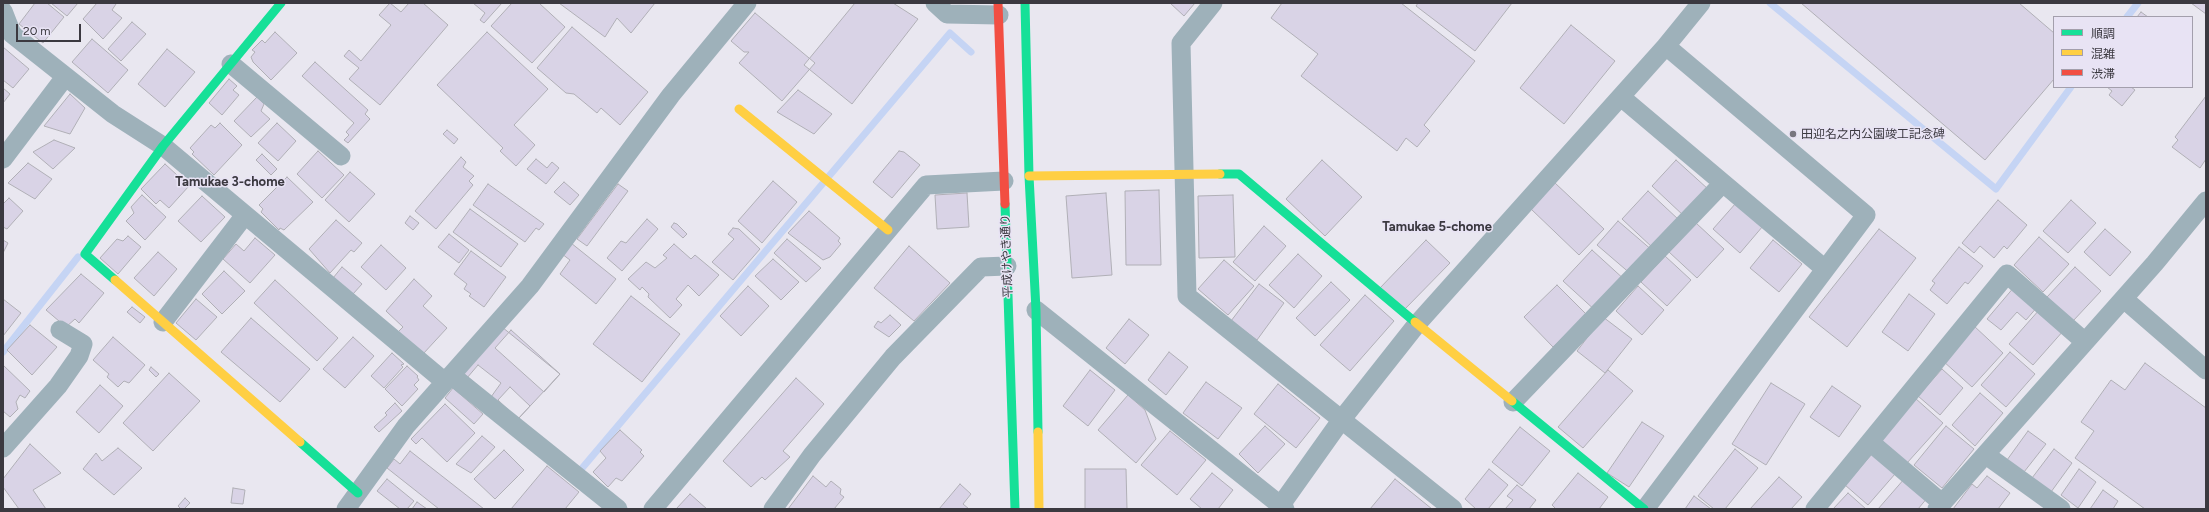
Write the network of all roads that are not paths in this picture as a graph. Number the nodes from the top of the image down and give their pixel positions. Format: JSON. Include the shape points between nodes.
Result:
{"nodes":[{"id":1,"x":281,"y":3,"type":"edge"},
{"id":2,"x":747,"y":3,"type":"edge"},
{"id":3,"x":935,"y":3,"type":"edge"},
{"id":4,"x":1025,"y":3,"type":"edge"},
{"id":5,"x":1213,"y":3,"type":"edge"},
{"id":6,"x":1701,"y":3,"type":"edge"},
{"id":7,"x":998,"y":9,"type":"edge"},
{"id":8,"x":3,"y":11,"type":"edge"},
{"id":9,"x":1666,"y":46,"type":"junction"},
{"id":10,"x":231,"y":64,"type":"junction"},
{"id":11,"x":65,"y":77,"type":"junction"},
{"id":12,"x":1621,"y":97,"type":"junction"},
{"id":13,"x":739,"y":110,"type":"dead end"},
{"id":14,"x":163,"y":146,"type":"junction"},
{"id":15,"x":341,"y":156,"type":"dead end"},
{"id":16,"x":3,"y":159,"type":"edge"},
{"id":17,"x":1184,"y":173,"type":"junction"},
{"id":18,"x":1029,"y":176,"type":"junction"},
{"id":19,"x":1004,"y":181,"type":"junction"},
{"id":20,"x":1723,"y":182,"type":"junction"},
{"id":21,"x":2206,"y":201,"type":"edge"},
{"id":22,"x":245,"y":215,"type":"junction"},
{"id":23,"x":888,"y":230,"type":"junction"},
{"id":24,"x":1007,"y":266,"type":"junction"},
{"id":25,"x":1825,"y":269,"type":"junction"},
{"id":26,"x":2124,"y":299,"type":"junction"},
{"id":27,"x":1036,"y":310,"type":"junction"},
{"id":28,"x":164,"y":322,"type":"junction"},
{"id":29,"x":1417,"y":324,"type":"junction"},
{"id":30,"x":60,"y":330,"type":"dead end"},
{"id":31,"x":2085,"y":342,"type":"junction"},
{"id":32,"x":2206,"y":370,"type":"edge"},
{"id":33,"x":448,"y":378,"type":"junction"},
{"id":34,"x":1513,"y":402,"type":"junction"},
{"id":35,"x":1342,"y":419,"type":"junction"},
{"id":36,"x":1870,"y":442,"type":"junction"},
{"id":37,"x":3,"y":448,"type":"edge"},
{"id":38,"x":1986,"y":455,"type":"junction"},
{"id":39,"x":358,"y":493,"type":"junction"},
{"id":40,"x":1939,"y":506,"type":"edge"},
{"id":41,"x":1281,"y":508,"type":"edge"},
{"id":42,"x":346,"y":509,"type":"edge"},
{"id":43,"x":618,"y":509,"type":"edge"},
{"id":44,"x":653,"y":509,"type":"edge"},
{"id":45,"x":773,"y":509,"type":"edge"},
{"id":46,"x":1015,"y":509,"type":"edge"},
{"id":47,"x":1039,"y":509,"type":"edge"},
{"id":48,"x":1453,"y":509,"type":"edge"},
{"id":49,"x":1645,"y":509,"type":"edge"},
{"id":50,"x":1815,"y":509,"type":"edge"},
{"id":51,"x":2061,"y":509,"type":"edge"}],
"edges":[{"from":1,"to":10,"type":"street"},
{"from":2,"to":33,"type":"street","via":[[671,95],[530,286]]},
{"from":3,"to":7,"type":"street","via":[[947,14]]},
{"from":4,"to":18,"type":"street"},
{"from":5,"to":17,"type":"street","via":[[1181,43]]},
{"from":6,"to":9,"type":"street"},
{"from":7,"to":19,"type":"street","name":"平成けやき通り"},
{"from":8,"to":11,"type":"street","via":[[12,34]]},
{"from":9,"to":12,"type":"street"},
{"from":9,"to":25,"type":"street","via":[[1866,215]]},
{"from":10,"to":14,"type":"street"},
{"from":10,"to":15,"type":"street"},
{"from":11,"to":14,"type":"street","via":[[113,114]]},
{"from":11,"to":16,"type":"street"},
{"from":12,"to":20,"type":"street"},
{"from":12,"to":29,"type":"street"},
{"from":13,"to":23,"type":"street"},
{"from":14,"to":22,"type":"street"},
{"from":14,"to":28,"type":"street","via":[[85,254]]},
{"from":17,"to":18,"type":"street"},
{"from":17,"to":29,"type":"street","via":[[1239,174]]},
{"from":17,"to":35,"type":"street","via":[[1187,296]]},
{"from":18,"to":27,"type":"street"},
{"from":19,"to":23,"type":"street","via":[[926,185]]},
{"from":19,"to":24,"type":"street","name":"平成けやき通り"},
{"from":20,"to":25,"type":"street"},
{"from":20,"to":34,"type":"street"},
{"from":21,"to":26,"type":"street"},
{"from":22,"to":28,"type":"street"},
{"from":22,"to":33,"type":"street"},
{"from":23,"to":44,"type":"street"},
{"from":24,"to":45,"type":"street","via":[[981,267],[893,357],[812,455]]},
{"from":24,"to":46,"type":"street","name":"平成けやき通り"},
{"from":25,"to":49,"type":"street"},
{"from":26,"to":31,"type":"street"},
{"from":26,"to":32,"type":"street"},
{"from":27,"to":41,"type":"street"},
{"from":27,"to":47,"type":"street"},
{"from":28,"to":39,"type":"street"},
{"from":29,"to":34,"type":"street"},
{"from":29,"to":35,"type":"street"},
{"from":30,"to":37,"type":"street","via":[[83,344],[80,356],[58,386]]},
{"from":31,"to":36,"type":"street","via":[[2007,274]]},
{"from":31,"to":38,"type":"street"},
{"from":33,"to":39,"type":"street","via":[[406,426]]},
{"from":33,"to":43,"type":"street"},
{"from":34,"to":49,"type":"street"},
{"from":35,"to":41,"type":"street"},
{"from":35,"to":48,"type":"street"},
{"from":36,"to":40,"type":"street"},
{"from":36,"to":50,"type":"street"},
{"from":38,"to":40,"type":"street"},
{"from":38,"to":51,"type":"street"},
{"from":39,"to":42,"type":"street"}]}
